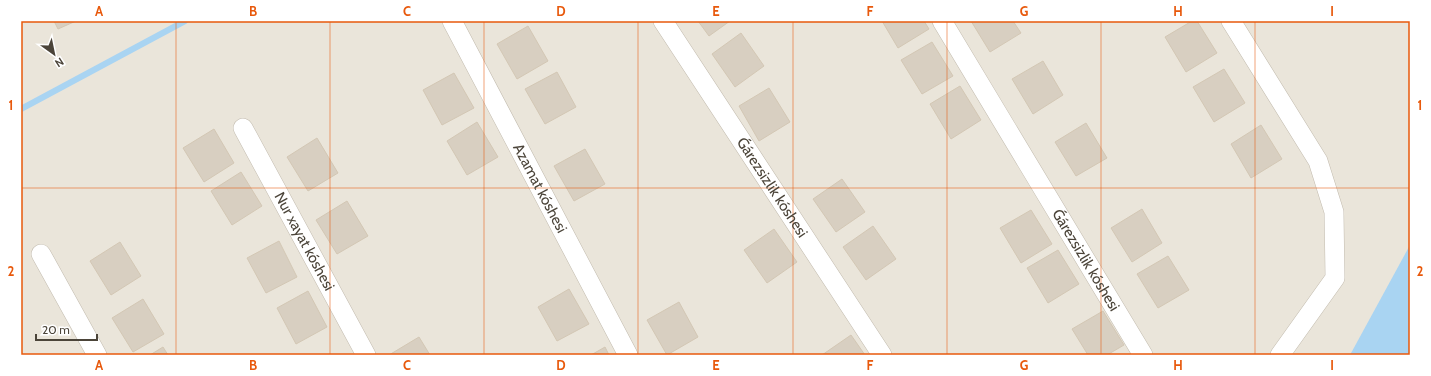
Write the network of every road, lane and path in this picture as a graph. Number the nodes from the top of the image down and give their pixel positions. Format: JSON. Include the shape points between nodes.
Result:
{"nodes":[{"id":1,"x":452,"y":21,"type":"edge"},
{"id":2,"x":663,"y":21,"type":"edge"},
{"id":3,"x":942,"y":21,"type":"edge"},
{"id":4,"x":1231,"y":21,"type":"edge"},
{"id":5,"x":243,"y":128,"type":"dead end"},
{"id":6,"x":41,"y":254,"type":"dead end"},
{"id":7,"x":97,"y":355,"type":"edge"},
{"id":8,"x":366,"y":355,"type":"edge"},
{"id":9,"x":628,"y":355,"type":"edge"},
{"id":10,"x":882,"y":355,"type":"edge"},
{"id":11,"x":1143,"y":355,"type":"edge"},
{"id":12,"x":1280,"y":355,"type":"edge"}],
"edges":[{"from":1,"to":9,"type":"street","name":"Azamat kóshesi"},
{"from":2,"to":10,"type":"street","name":"Ǵárezsizlik kóshesi"},
{"from":3,"to":11,"type":"street","name":"Ǵárezsizlik kóshesi"},
{"from":4,"to":12,"type":"street","via":[[1318,161],[1334,212],[1335,278]]},
{"from":5,"to":8,"type":"street","name":"Nur xayat kóshesi"},
{"from":6,"to":7,"type":"street"}]}
